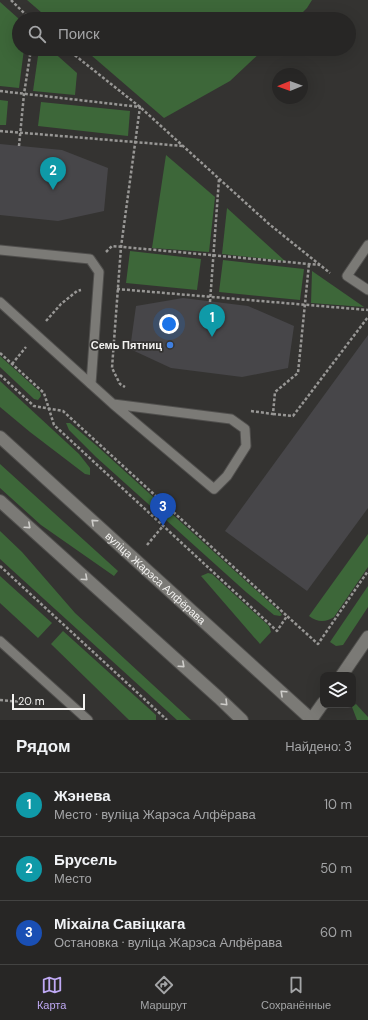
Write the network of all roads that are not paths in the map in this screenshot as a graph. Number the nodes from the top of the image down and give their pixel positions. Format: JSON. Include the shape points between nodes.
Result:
{"nodes":[{"id":1,"x":368,"y":245,"type":"edge"},
{"id":2,"x":0,"y":250,"type":"edge"},
{"id":3,"x":368,"y":290,"type":"edge"},
{"id":4,"x":0,"y":302,"type":"edge"},
{"id":5,"x":91,"y":384,"type":"junction"},
{"id":6,"x":113,"y":404,"type":"junction"},
{"id":7,"x":0,"y":437,"type":"edge"},
{"id":8,"x":0,"y":501,"type":"edge"},
{"id":9,"x":368,"y":637,"type":"edge"},
{"id":10,"x":0,"y":641,"type":"edge"},
{"id":11,"x":344,"y":672,"type":"edge"},
{"id":12,"x":320,"y":706,"type":"edge"},
{"id":13,"x":88,"y":720,"type":"edge"},
{"id":14,"x":242,"y":720,"type":"edge"},
{"id":15,"x":311,"y":720,"type":"edge"}],
"edges":[{"from":1,"to":3,"type":"lane","via":[[347,276]]},
{"from":2,"to":5,"type":"lane","via":[[90,259],[99,272]]},
{"from":4,"to":5,"type":"lane"},
{"from":5,"to":6,"type":"lane"},
{"from":6,"to":6,"type":"lane","via":[[231,419],[245,429],[246,446],[228,476],[214,489]]},
{"from":15,"to":7,"type":"main road","name":"вуліца Жарэса Алфёрава","one_way":true},
{"from":8,"to":14,"type":"main road","one_way":true},
{"from":9,"to":11,"type":"main road"},
{"from":10,"to":13,"type":"lane"},
{"from":12,"to":15,"type":"main road"}]}
